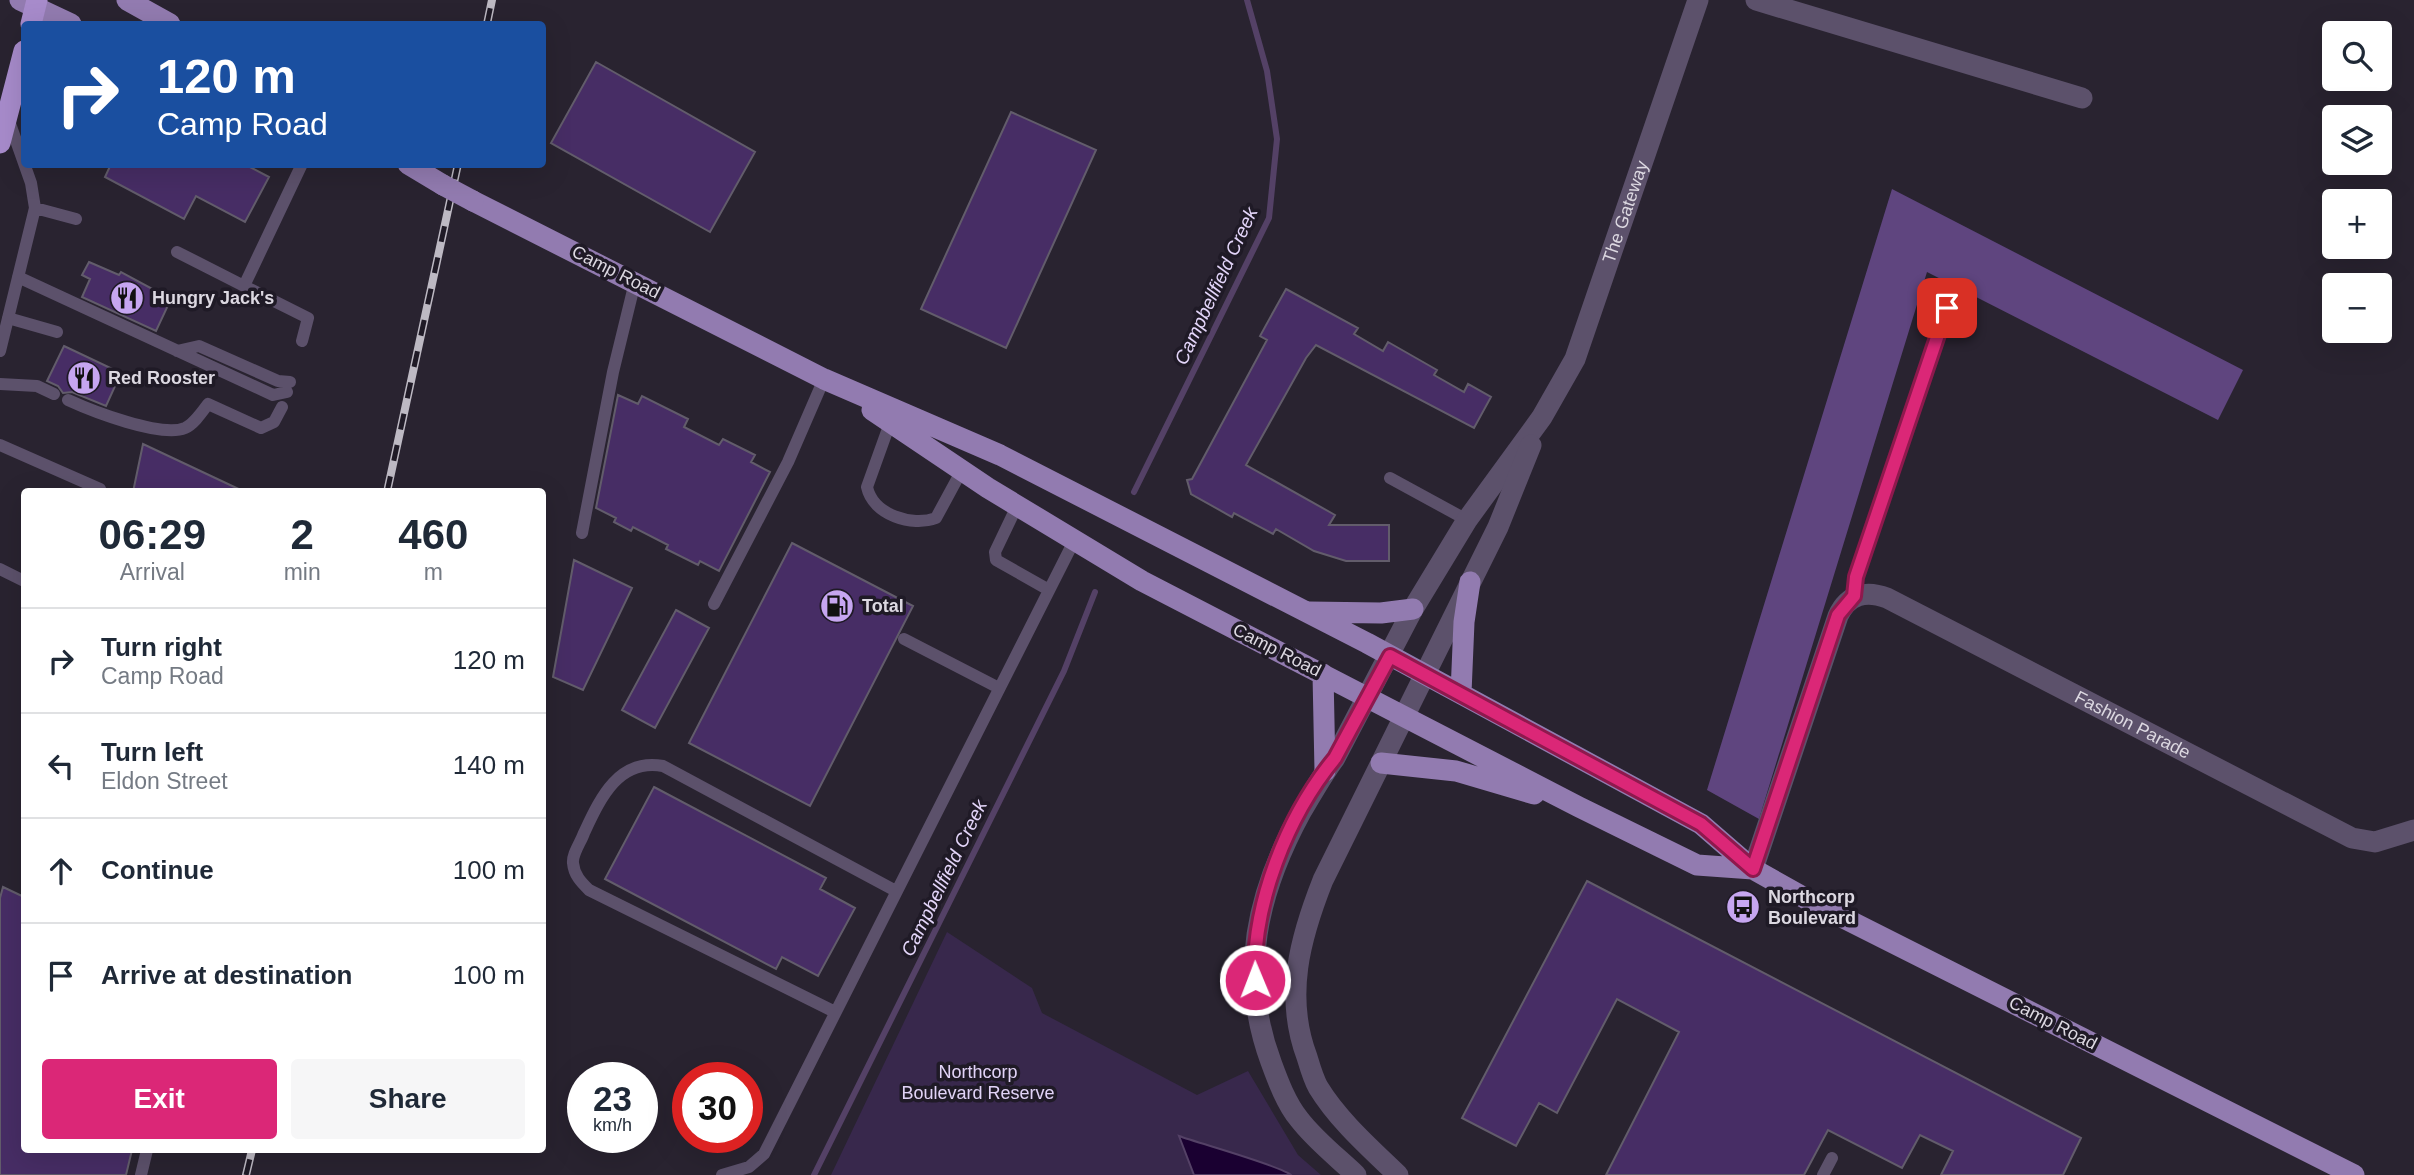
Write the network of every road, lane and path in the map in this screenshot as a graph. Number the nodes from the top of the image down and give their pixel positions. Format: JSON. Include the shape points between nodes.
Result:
{"nodes":[{"id":1,"x":127,"y":0,"type":"edge"},
{"id":2,"x":1698,"y":0,"type":"edge"},
{"id":3,"x":1756,"y":0,"type":"edge"},
{"id":4,"x":31,"y":8,"type":"edge"},
{"id":5,"x":64,"y":21,"type":"edge"},
{"id":6,"x":165,"y":21,"type":"edge"},
{"id":7,"x":20,"y":83,"type":"edge"},
{"id":8,"x":2082,"y":98,"type":"dead end"},
{"id":9,"x":8,"y":117,"type":"junction"},
{"id":10,"x":0,"y":143,"type":"edge"},
{"id":11,"x":21,"y":154,"type":"edge"},
{"id":12,"x":26,"y":168,"type":"edge"},
{"id":13,"x":301,"y":168,"type":"edge"},
{"id":14,"x":415,"y":168,"type":"edge"},
{"id":15,"x":35,"y":208,"type":"junction"},
{"id":16,"x":76,"y":219,"type":"dead end"},
{"id":17,"x":177,"y":252,"type":"dead end"},
{"id":18,"x":18,"y":277,"type":"junction"},
{"id":19,"x":635,"y":282,"type":"junction"},
{"id":20,"x":244,"y":286,"type":"junction"},
{"id":21,"x":1947,"y":308,"type":"dead end"},
{"id":22,"x":8,"y":318,"type":"junction"},
{"id":23,"x":57,"y":332,"type":"dead end"},
{"id":24,"x":302,"y":341,"type":"dead end"},
{"id":25,"x":0,"y":351,"type":"edge"},
{"id":26,"x":824,"y":379,"type":"junction"},
{"id":27,"x":0,"y":384,"type":"edge"},
{"id":28,"x":288,"y":387,"type":"dead end"},
{"id":29,"x":54,"y":394,"type":"dead end"},
{"id":30,"x":68,"y":400,"type":"dead end"},
{"id":31,"x":282,"y":407,"type":"dead end"},
{"id":32,"x":1542,"y":417,"type":"junction"},
{"id":33,"x":890,"y":422,"type":"junction"},
{"id":34,"x":0,"y":445,"type":"edge"},
{"id":35,"x":962,"y":470,"type":"junction"},
{"id":36,"x":1390,"y":478,"type":"dead end"},
{"id":37,"x":98,"y":488,"type":"edge"},
{"id":38,"x":1017,"y":506,"type":"junction"},
{"id":39,"x":1467,"y":520,"type":"junction"},
{"id":40,"x":582,"y":533,"type":"dead end"},
{"id":41,"x":1073,"y":541,"type":"junction"},
{"id":42,"x":0,"y":569,"type":"edge"},
{"id":43,"x":21,"y":580,"type":"edge"},
{"id":44,"x":1470,"y":582,"type":"junction"},
{"id":45,"x":1049,"y":590,"type":"junction"},
{"id":46,"x":1854,"y":596,"type":"junction"},
{"id":47,"x":714,"y":604,"type":"dead end"},
{"id":48,"x":1413,"y":609,"type":"junction"},
{"id":49,"x":1307,"y":611,"type":"junction"},
{"id":50,"x":904,"y":639,"type":"dead end"},
{"id":51,"x":1390,"y":656,"type":"junction"},
{"id":52,"x":1424,"y":673,"type":"junction"},
{"id":53,"x":1323,"y":674,"type":"junction"},
{"id":54,"x":999,"y":688,"type":"junction"},
{"id":55,"x":1461,"y":693,"type":"junction"},
{"id":56,"x":1368,"y":697,"type":"junction"},
{"id":57,"x":1404,"y":716,"type":"junction"},
{"id":58,"x":1381,"y":763,"type":"junction"},
{"id":59,"x":1325,"y":771,"type":"junction"},
{"id":60,"x":1579,"y":807,"type":"junction"},
{"id":61,"x":2414,"y":830,"type":"edge"},
{"id":62,"x":1753,"y":869,"type":"junction"},
{"id":63,"x":896,"y":891,"type":"junction"},
{"id":64,"x":835,"y":1012,"type":"junction"},
{"id":65,"x":146,"y":1153,"type":"edge"},
{"id":66,"x":1832,"y":1158,"type":"dead end"},
{"id":67,"x":141,"y":1175,"type":"edge"},
{"id":68,"x":722,"y":1175,"type":"edge"},
{"id":69,"x":1356,"y":1175,"type":"edge"},
{"id":70,"x":1398,"y":1175,"type":"edge"},
{"id":71,"x":1823,"y":1175,"type":"edge"},
{"id":72,"x":2354,"y":1175,"type":"edge"}],
"edges":[{"from":1,"to":6,"type":"main road"},
{"from":2,"to":32,"type":"street","name":"The Gateway","via":[[1583,337]]},
{"from":3,"to":8,"type":"street"},
{"from":4,"to":5,"type":"main road"},
{"from":7,"to":9,"type":"highway"},
{"from":9,"to":10,"type":"highway"},
{"from":9,"to":11,"type":"lane"},
{"from":12,"to":15,"type":"lane"},
{"from":13,"to":20,"type":"lane"},
{"from":14,"to":19,"type":"main road","name":"Camp Road","bridge":true},
{"from":15,"to":16,"type":"lane"},
{"from":15,"to":18,"type":"lane"},
{"from":17,"to":20,"type":"lane"},
{"from":18,"to":22,"type":"lane"},
{"from":18,"to":28,"type":"lane","via":[[273,395]]},
{"from":19,"to":26,"type":"main road","name":"Camp Road"},
{"from":19,"to":40,"type":"lane"},
{"from":20,"to":24,"type":"lane","via":[[307,318]]},
{"from":21,"to":46,"type":"lane","via":[[1856,577]]},
{"from":22,"to":23,"type":"lane"},
{"from":22,"to":25,"type":"lane"},
{"from":26,"to":33,"type":"main road","name":"Camp Road"},
{"from":26,"to":47,"type":"lane","via":[[788,462]]},
{"from":26,"to":49,"type":"main road","name":"Camp Road","via":[[1000,455]]},
{"from":27,"to":29,"type":"lane","via":[[37,387]]},
{"from":30,"to":31,"type":"lane","via":[[103,414],[175,430],[186,427],[208,404],[261,428],[274,422]]},
{"from":32,"to":39,"type":"street","name":"The Gateway"},
{"from":32,"to":44,"type":"street","name":"The Gateway","via":[[1498,527]]},
{"from":33,"to":35,"type":"main road","name":"Camp Road"},
{"from":33,"to":35,"type":"lane","via":[[867,486],[875,503],[885,510],[915,522],[936,518]]},
{"from":34,"to":37,"type":"lane"},
{"from":35,"to":38,"type":"main road","name":"Camp Road"},
{"from":36,"to":39,"type":"lane"},
{"from":38,"to":41,"type":"main road","name":"Camp Road"},
{"from":38,"to":45,"type":"lane","via":[[995,552],[996,560]]},
{"from":39,"to":48,"type":"street","name":"The Gateway"},
{"from":41,"to":45,"type":"lane"},
{"from":41,"to":53,"type":"main road","name":"Camp Road"},
{"from":42,"to":43,"type":"lane"},
{"from":44,"to":52,"type":"street","name":"The Gateway"},
{"from":44,"to":55,"type":"main road"},
{"from":45,"to":54,"type":"lane"},
{"from":46,"to":61,"type":"street","name":"Fashion Parade","via":[[1887,598],[2352,838],[2375,842]]},
{"from":46,"to":62,"type":"street","via":[[1838,615]]},
{"from":48,"to":49,"type":"main road"},
{"from":48,"to":51,"type":"street","name":"The Gateway"},
{"from":49,"to":51,"type":"main road","name":"Camp Road"},
{"from":50,"to":54,"type":"lane"},
{"from":51,"to":52,"type":"main road","name":"Camp Road"},
{"from":51,"to":56,"type":"street"},
{"from":52,"to":55,"type":"main road","name":"Camp Road"},
{"from":52,"to":57,"type":"street"},
{"from":53,"to":56,"type":"main road","name":"Camp Road"},
{"from":53,"to":59,"type":"main road"},
{"from":54,"to":63,"type":"lane"},
{"from":55,"to":62,"type":"main road","name":"Camp Road","via":[[1701,824]]},
{"from":56,"to":57,"type":"main road","name":"Camp Road"},
{"from":56,"to":59,"type":"street"},
{"from":57,"to":58,"type":"street"},
{"from":57,"to":60,"type":"main road","name":"Camp Road"},
{"from":58,"to":60,"type":"main road","via":[[1456,771]]},
{"from":58,"to":70,"type":"street","via":[[1308,916],[1296,964],[1297,1031],[1317,1086],[1361,1140]]},
{"from":59,"to":69,"type":"street","via":[[1279,852],[1267,887],[1253,949],[1255,1012],[1279,1085],[1298,1119]]},
{"from":60,"to":62,"type":"main road","name":"Camp Road","via":[[1697,865]]},
{"from":62,"to":72,"type":"main road","name":"Camp Road"},
{"from":63,"to":64,"type":"lane"},
{"from":63,"to":64,"type":"lane","via":[[663,766],[646,763],[623,774],[601,797],[572,860],[576,877],[589,890]]},
{"from":64,"to":68,"type":"lane","via":[[764,1154],[749,1167]]},
{"from":65,"to":67,"type":"lane"},
{"from":66,"to":71,"type":"lane"}]}
